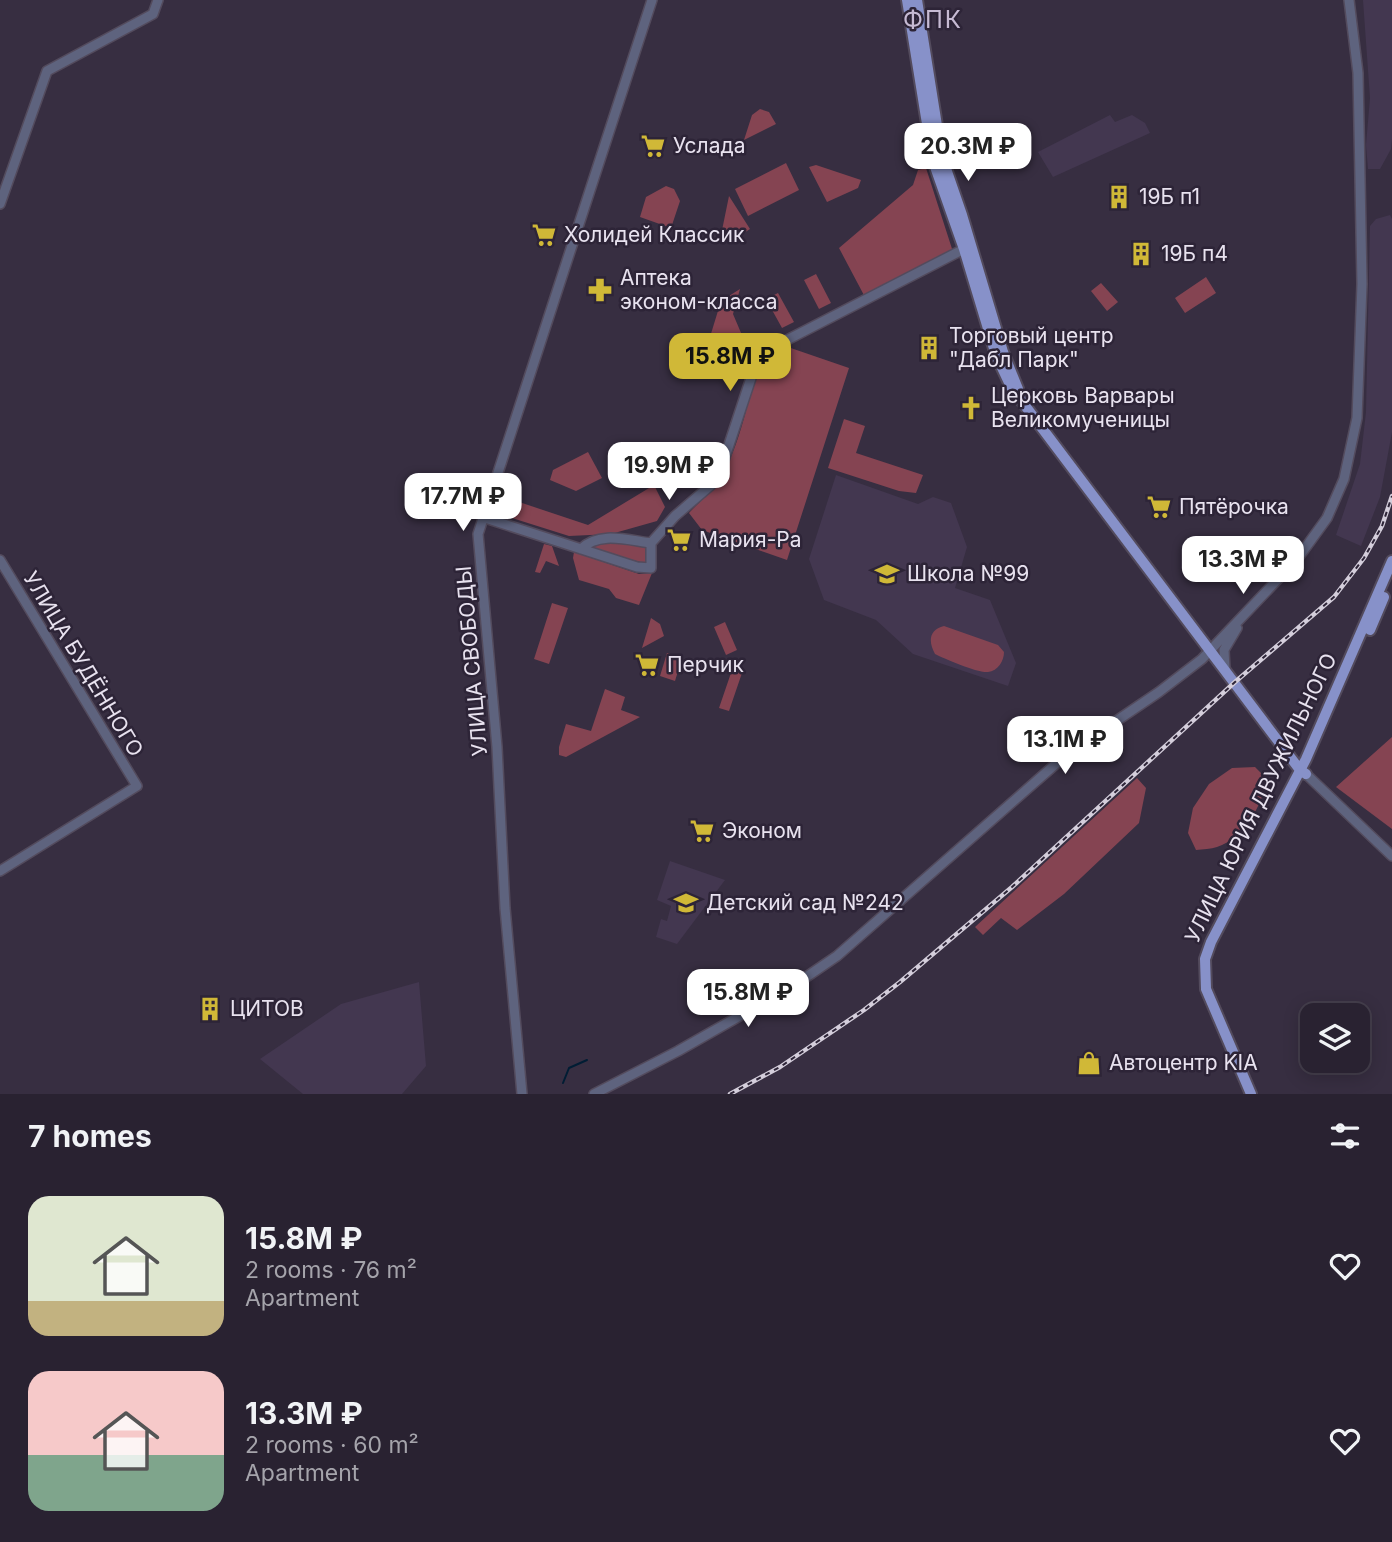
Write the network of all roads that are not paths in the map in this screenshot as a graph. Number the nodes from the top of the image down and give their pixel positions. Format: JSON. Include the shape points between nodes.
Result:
{"nodes":[{"id":1,"x":158,"y":0,"type":"edge"},
{"id":2,"x":652,"y":0,"type":"edge"},
{"id":3,"x":906,"y":0,"type":"edge"},
{"id":4,"x":917,"y":0,"type":"edge"},
{"id":5,"x":1349,"y":0,"type":"edge"},
{"id":6,"x":0,"y":204,"type":"edge"},
{"id":7,"x":964,"y":249,"type":"junction"},
{"id":8,"x":1021,"y":398,"type":"junction"},
{"id":9,"x":482,"y":517,"type":"junction"},
{"id":10,"x":651,"y":543,"type":"junction"},
{"id":11,"x":581,"y":549,"type":"junction"},
{"id":12,"x":0,"y":560,"type":"edge"},
{"id":13,"x":1392,"y":561,"type":"edge"},
{"id":14,"x":1392,"y":578,"type":"edge"},
{"id":15,"x":1245,"y":615,"type":"junction"},
{"id":16,"x":1209,"y":650,"type":"junction"},
{"id":17,"x":1226,"y":671,"type":"junction"},
{"id":18,"x":1303,"y":772,"type":"junction"},
{"id":19,"x":1392,"y":856,"type":"edge"},
{"id":20,"x":0,"y":871,"type":"edge"},
{"id":21,"x":522,"y":1094,"type":"edge"},
{"id":22,"x":594,"y":1094,"type":"edge"},
{"id":23,"x":1251,"y":1094,"type":"edge"},
{"id":24,"x":1258,"y":1094,"type":"edge"}],
"edges":[{"from":1,"to":6,"type":"street","via":[[153,14],[47,71]]},
{"from":2,"to":9,"type":"street","name":"УЛИЦА СВОБОДЫ"},
{"from":3,"to":7,"type":"main road","via":[[933,161]]},
{"from":4,"to":8,"type":"main road","via":[[942,157]]},
{"from":5,"to":15,"type":"street","via":[[1358,73],[1362,271],[1357,418],[1344,479],[1327,518],[1298,558]]},
{"from":7,"to":8,"type":"main road","via":[[996,355]]},
{"from":7,"to":10,"type":"street","via":[[752,355],[752,375],[722,466],[711,485]]},
{"from":8,"to":16,"type":"main road"},
{"from":9,"to":11,"type":"street"},
{"from":9,"to":21,"type":"street","name":"УЛИЦА СВОБОДЫ","via":[[478,534]]},
{"from":10,"to":11,"type":"street","via":[[600,538]]},
{"from":10,"to":11,"type":"street","via":[[650,568]]},
{"from":12,"to":20,"type":"street","name":"УЛИЦА БУДЁННОГО","via":[[137,786]]},
{"from":13,"to":18,"type":"main road","name":"УЛИЦА ЮРИЯ ДВУЖИЛЬНОГО"},
{"from":14,"to":18,"type":"main road","name":"УЛИЦА ЮРИЯ ДВУЖИЛЬНОГО"},
{"from":15,"to":16,"type":"street"},
{"from":15,"to":17,"type":"street","via":[[1224,650]]},
{"from":16,"to":17,"type":"main road"},
{"from":16,"to":22,"type":"street","via":[[1159,692],[1066,755],[817,971]]},
{"from":17,"to":18,"type":"main road"},
{"from":18,"to":19,"type":"street"},
{"from":18,"to":23,"type":"main road","name":"УЛИЦА ЮРИЯ ДВУЖИЛЬНОГО","via":[[1205,959],[1206,989]]},
{"from":18,"to":24,"type":"main road","name":"УЛИЦА ЮРИЯ ДВУЖИЛЬНОГО","via":[[1223,931],[1210,968],[1221,1014]]}]}
